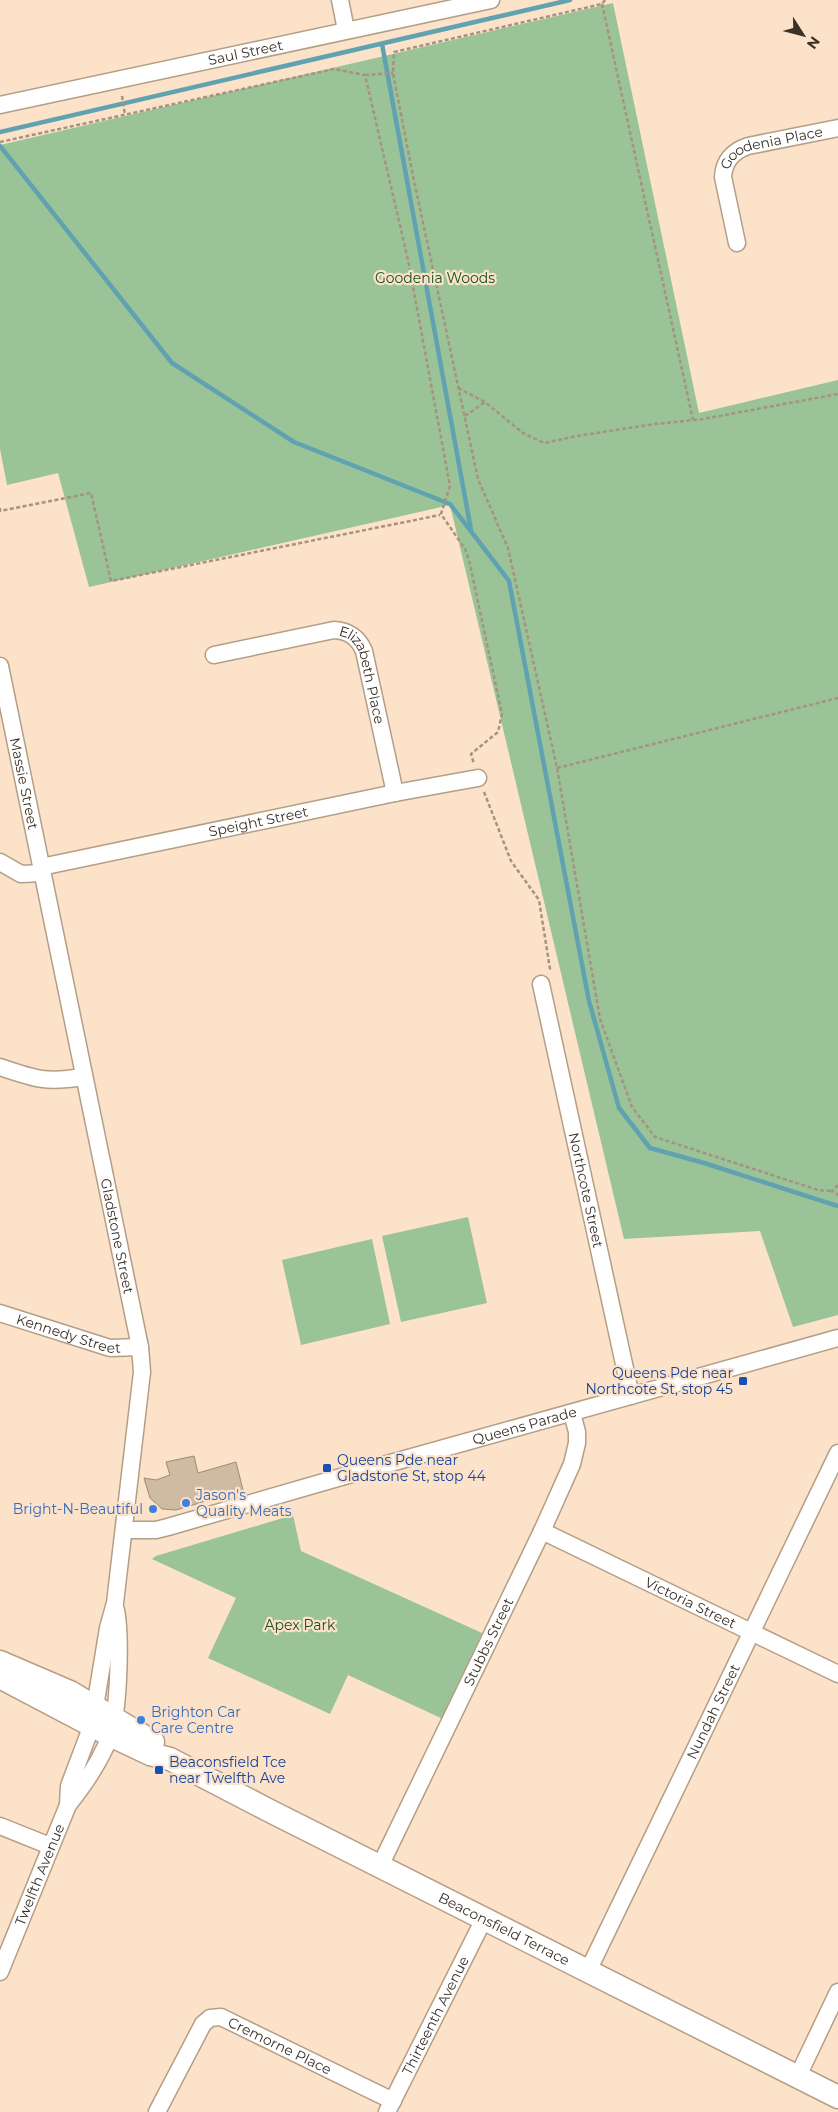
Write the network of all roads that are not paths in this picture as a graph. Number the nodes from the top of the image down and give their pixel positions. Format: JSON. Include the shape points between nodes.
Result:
{"nodes":[{"id":1,"x":340,"y":0,"type":"edge"},
{"id":2,"x":491,"y":0,"type":"edge"},
{"id":3,"x":346,"y":30,"type":"junction"},
{"id":4,"x":0,"y":105,"type":"edge"},
{"id":5,"x":838,"y":128,"type":"edge"},
{"id":6,"x":737,"y":243,"type":"dead end"},
{"id":7,"x":214,"y":655,"type":"dead end"},
{"id":8,"x":0,"y":666,"type":"edge"},
{"id":9,"x":478,"y":778,"type":"road end"},
{"id":10,"x":395,"y":793,"type":"junction"},
{"id":11,"x":0,"y":862,"type":"edge"},
{"id":12,"x":42,"y":870,"type":"junction"},
{"id":13,"x":541,"y":984,"type":"road end"},
{"id":14,"x":0,"y":1067,"type":"edge"},
{"id":15,"x":83,"y":1077,"type":"junction"},
{"id":16,"x":0,"y":1313,"type":"edge"},
{"id":17,"x":838,"y":1338,"type":"edge"},
{"id":18,"x":140,"y":1347,"type":"junction"},
{"id":19,"x":631,"y":1396,"type":"junction"},
{"id":20,"x":572,"y":1413,"type":"junction"},
{"id":21,"x":838,"y":1453,"type":"edge"},
{"id":22,"x":124,"y":1530,"type":"junction"},
{"id":23,"x":542,"y":1531,"type":"junction"},
{"id":24,"x":750,"y":1632,"type":"junction"},
{"id":25,"x":0,"y":1662,"type":"edge"},
{"id":26,"x":838,"y":1674,"type":"edge"},
{"id":27,"x":0,"y":1677,"type":"edge"},
{"id":28,"x":102,"y":1721,"type":"junction"},
{"id":29,"x":0,"y":1826,"type":"edge"},
{"id":30,"x":50,"y":1846,"type":"junction"},
{"id":31,"x":380,"y":1866,"type":"junction"},
{"id":32,"x":484,"y":1919,"type":"junction"},
{"id":33,"x":588,"y":1970,"type":"junction"},
{"id":34,"x":0,"y":1972,"type":"edge"},
{"id":35,"x":838,"y":1992,"type":"edge"},
{"id":36,"x":798,"y":2076,"type":"junction"},
{"id":37,"x":838,"y":2097,"type":"edge"},
{"id":38,"x":390,"y":2107,"type":"edge"},
{"id":39,"x":157,"y":2112,"type":"edge"}],
"edges":[{"from":1,"to":3,"type":"street"},
{"from":2,"to":3,"type":"street","name":"Saul Street"},
{"from":3,"to":4,"type":"street","name":"Saul Street"},
{"from":5,"to":6,"type":"street","name":"Goodenia Place","via":[[748,146],[729,158],[723,177]]},
{"from":7,"to":10,"type":"street","name":"Elizabeth Place","via":[[334,630],[354,635],[364,651]]},
{"from":8,"to":12,"type":"street","name":"Massie Street"},
{"from":9,"to":10,"type":"street","name":"Speight Street"},
{"from":10,"to":12,"type":"street","name":"Speight Street"},
{"from":11,"to":12,"type":"street","name":"Speight Street","via":[[21,874]]},
{"from":12,"to":15,"type":"street","name":"Gladstone Street"},
{"from":13,"to":19,"type":"street","name":"Northcote Street"},
{"from":14,"to":15,"type":"street","via":[[46,1081]]},
{"from":15,"to":18,"type":"street","name":"Gladstone Street"},
{"from":16,"to":18,"type":"street","name":"Kennedy Street","via":[[110,1348]]},
{"from":17,"to":19,"type":"street","name":"Queens Parade"},
{"from":18,"to":22,"type":"street","name":"Gladstone Street","via":[[141,1391]]},
{"from":19,"to":20,"type":"street","name":"Queens Parade"},
{"from":20,"to":22,"type":"street","name":"Queens Parade","via":[[168,1527],[151,1531]]},
{"from":20,"to":23,"type":"street","name":"Stubbs Street","via":[[578,1443]]},
{"from":21,"to":24,"type":"street","name":"Nundah Street"},
{"from":22,"to":28,"type":"street","name":"Gladstone Street","via":[[115,1603],[108,1628]]},
{"from":23,"to":24,"type":"street","name":"Victoria Street"},
{"from":23,"to":31,"type":"street","name":"Stubbs Street"},
{"from":24,"to":26,"type":"street","name":"Victoria Street"},
{"from":24,"to":33,"type":"street","name":"Nundah Street"},
{"from":25,"to":28,"type":"main road","via":[[70,1692]]},
{"from":27,"to":28,"type":"main road"},
{"from":28,"to":30,"type":"street","name":"Twelfth Avenue","via":[[80,1790],[68,1805]]},
{"from":28,"to":31,"type":"main road","name":"Beaconsfield Terrace","via":[[150,1754],[170,1758]]},
{"from":29,"to":30,"type":"street"},
{"from":30,"to":34,"type":"street","name":"Twelfth Avenue"},
{"from":31,"to":32,"type":"main road","name":"Beaconsfield Terrace"},
{"from":32,"to":33,"type":"main road","name":"Beaconsfield Terrace"},
{"from":32,"to":38,"type":"street","name":"Thirteenth Avenue"},
{"from":33,"to":36,"type":"main road","name":"Beaconsfield Terrace"},
{"from":35,"to":36,"type":"street"},
{"from":36,"to":37,"type":"main road","name":"Beaconsfield Terrace"},
{"from":38,"to":39,"type":"street","name":"Cremorne Place","via":[[222,2017],[210,2018],[203,2024]]}]}
